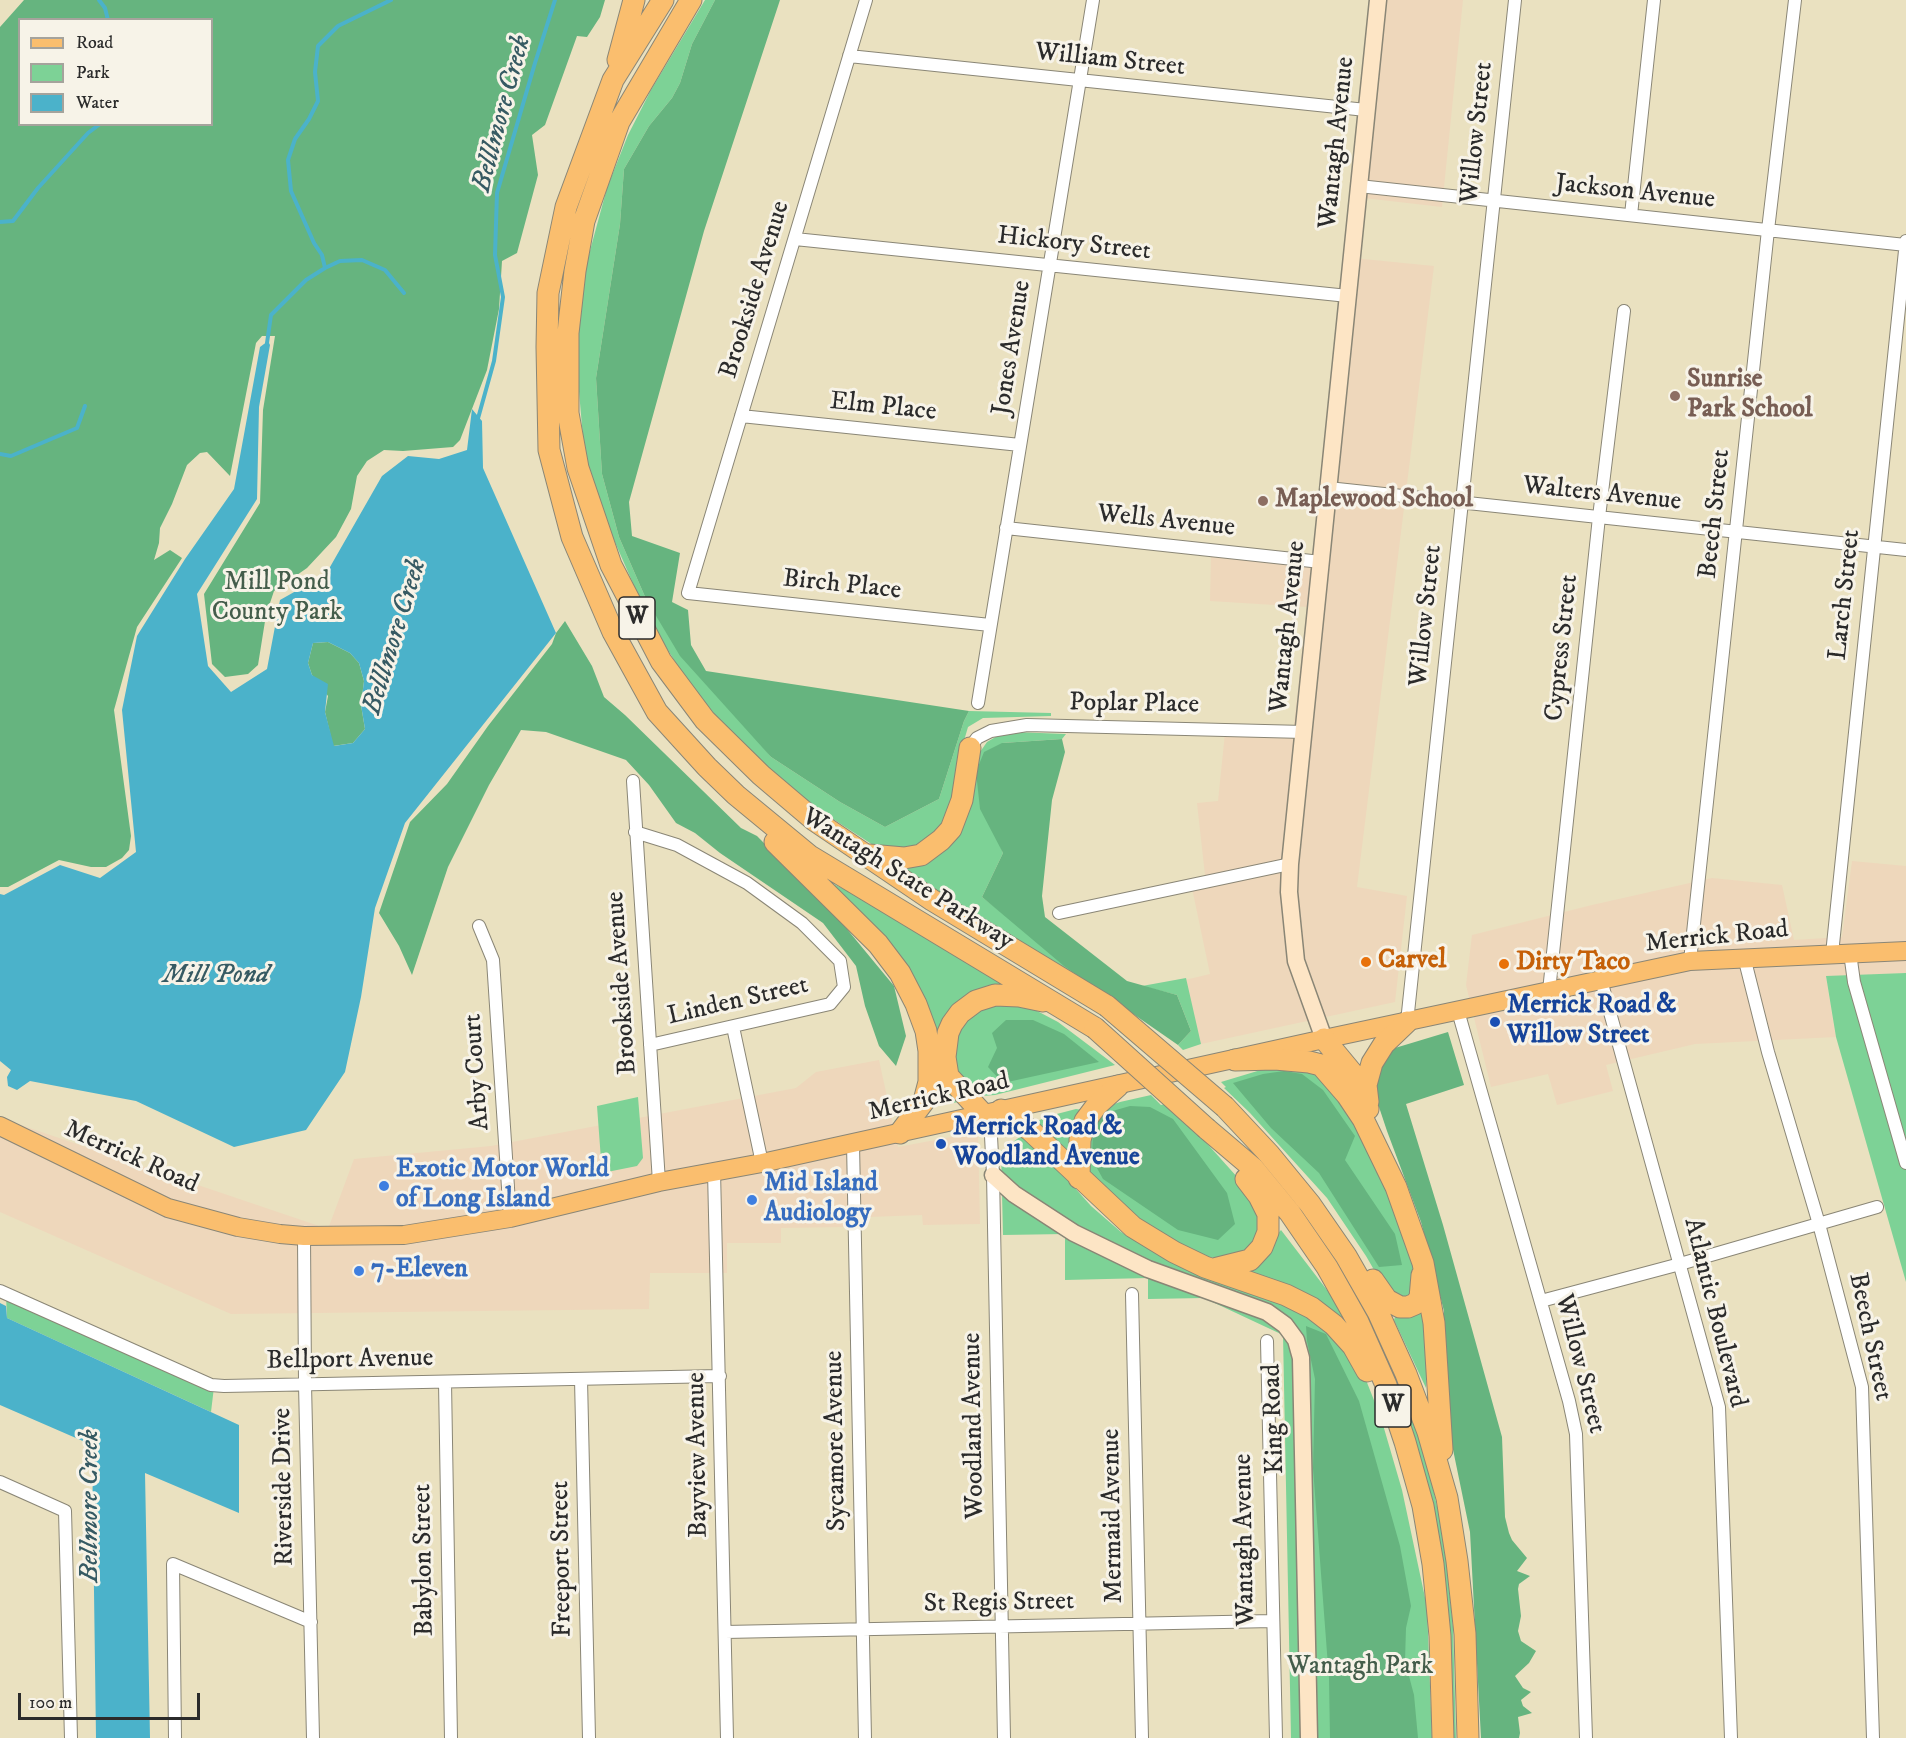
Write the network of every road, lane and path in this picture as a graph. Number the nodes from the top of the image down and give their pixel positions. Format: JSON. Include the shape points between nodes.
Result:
{"nodes":[{"id":1,"x":634,"y":0,"type":"edge"},
{"id":2,"x":663,"y":0,"type":"edge"},
{"id":3,"x":691,"y":0,"type":"edge"},
{"id":4,"x":866,"y":0,"type":"edge"},
{"id":5,"x":1093,"y":0,"type":"edge"},
{"id":6,"x":1378,"y":0,"type":"edge"},
{"id":7,"x":1515,"y":0,"type":"edge"},
{"id":8,"x":1654,"y":0,"type":"edge"},
{"id":9,"x":1795,"y":0,"type":"edge"},
{"id":10,"x":849,"y":56,"type":"junction"},
{"id":11,"x":613,"y":80,"type":"junction"},
{"id":12,"x":1080,"y":80,"type":"junction"},
{"id":13,"x":1366,"y":110,"type":"junction"},
{"id":14,"x":1359,"y":186,"type":"junction"},
{"id":15,"x":1494,"y":201,"type":"junction"},
{"id":16,"x":1631,"y":215,"type":"junction"},
{"id":17,"x":1768,"y":230,"type":"junction"},
{"id":18,"x":795,"y":239,"type":"junction"},
{"id":19,"x":1906,"y":243,"type":"edge"},
{"id":20,"x":1049,"y":265,"type":"junction"},
{"id":21,"x":1348,"y":296,"type":"junction"},
{"id":22,"x":1624,"y":311,"type":"dead end"},
{"id":23,"x":741,"y":416,"type":"junction"},
{"id":24,"x":1020,"y":445,"type":"junction"},
{"id":25,"x":1328,"y":488,"type":"junction"},
{"id":26,"x":1462,"y":502,"type":"junction"},
{"id":27,"x":1599,"y":517,"type":"junction"},
{"id":28,"x":1006,"y":528,"type":"junction"},
{"id":29,"x":1737,"y":532,"type":"junction"},
{"id":30,"x":1874,"y":546,"type":"junction"},
{"id":31,"x":1906,"y":549,"type":"edge"},
{"id":32,"x":1321,"y":562,"type":"junction"},
{"id":33,"x":688,"y":593,"type":"joint"},
{"id":34,"x":990,"y":625,"type":"junction"},
{"id":35,"x":978,"y":703,"type":"dead end"},
{"id":36,"x":1304,"y":732,"type":"junction"},
{"id":37,"x":970,"y":748,"type":"joint"},
{"id":38,"x":633,"y":781,"type":"dead end"},
{"id":39,"x":736,"y":795,"type":"junction"},
{"id":40,"x":635,"y":832,"type":"junction"},
{"id":41,"x":866,"y":854,"type":"junction"},
{"id":42,"x":1290,"y":864,"type":"junction"},
{"id":43,"x":1059,"y":913,"type":"dead end"},
{"id":44,"x":479,"y":926,"type":"dead end"},
{"id":45,"x":1906,"y":951,"type":"edge"},
{"id":46,"x":1850,"y":953,"type":"junction"},
{"id":47,"x":1832,"y":954,"type":"junction"},
{"id":48,"x":1744,"y":957,"type":"junction"},
{"id":49,"x":1690,"y":961,"type":"junction"},
{"id":50,"x":1601,"y":980,"type":"junction"},
{"id":51,"x":1549,"y":991,"type":"junction"},
{"id":52,"x":1051,"y":1002,"type":"junction"},
{"id":53,"x":1458,"y":1011,"type":"junction"},
{"id":54,"x":1407,"y":1022,"type":"junction"},
{"id":55,"x":733,"y":1027,"type":"junction"},
{"id":56,"x":1324,"y":1039,"type":"junction"},
{"id":57,"x":650,"y":1045,"type":"junction"},
{"id":58,"x":1235,"y":1060,"type":"junction"},
{"id":59,"x":1118,"y":1086,"type":"junction"},
{"id":60,"x":1368,"y":1111,"type":"junction"},
{"id":61,"x":992,"y":1112,"type":"junction"},
{"id":62,"x":0,"y":1126,"type":"edge"},
{"id":63,"x":1207,"y":1130,"type":"junction"},
{"id":64,"x":900,"y":1133,"type":"junction"},
{"id":65,"x":853,"y":1143,"type":"junction"},
{"id":66,"x":1381,"y":1153,"type":"junction"},
{"id":67,"x":762,"y":1163,"type":"junction"},
{"id":68,"x":1906,"y":1163,"type":"edge"},
{"id":69,"x":714,"y":1172,"type":"junction"},
{"id":70,"x":1286,"y":1174,"type":"junction"},
{"id":71,"x":993,"y":1175,"type":"junction"},
{"id":72,"x":1079,"y":1178,"type":"junction"},
{"id":73,"x":659,"y":1182,"type":"junction"},
{"id":74,"x":1877,"y":1208,"type":"dead end"},
{"id":75,"x":510,"y":1218,"type":"junction"},
{"id":76,"x":1819,"y":1224,"type":"junction"},
{"id":77,"x":304,"y":1236,"type":"junction"},
{"id":78,"x":1423,"y":1263,"type":"junction"},
{"id":79,"x":1680,"y":1264,"type":"junction"},
{"id":80,"x":1214,"y":1269,"type":"junction"},
{"id":81,"x":0,"y":1291,"type":"edge"},
{"id":82,"x":1132,"y":1294,"type":"dead end"},
{"id":83,"x":1541,"y":1301,"type":"junction"},
{"id":84,"x":1267,"y":1341,"type":"dead end"},
{"id":85,"x":720,"y":1376,"type":"junction"},
{"id":86,"x":582,"y":1379,"type":"junction"},
{"id":87,"x":445,"y":1382,"type":"junction"},
{"id":88,"x":304,"y":1384,"type":"junction"},
{"id":89,"x":0,"y":1482,"type":"edge"},
{"id":90,"x":1447,"y":1498,"type":"junction"},
{"id":91,"x":1423,"y":1506,"type":"junction"},
{"id":92,"x":1273,"y":1621,"type":"junction"},
{"id":93,"x":311,"y":1622,"type":"junction"},
{"id":94,"x":1140,"y":1624,"type":"junction"},
{"id":95,"x":1003,"y":1626,"type":"junction"},
{"id":96,"x":863,"y":1629,"type":"junction"},
{"id":97,"x":725,"y":1632,"type":"junction"},
{"id":98,"x":71,"y":1738,"type":"edge"},
{"id":99,"x":175,"y":1738,"type":"edge"},
{"id":100,"x":313,"y":1738,"type":"edge"},
{"id":101,"x":451,"y":1738,"type":"edge"},
{"id":102,"x":589,"y":1738,"type":"edge"},
{"id":103,"x":727,"y":1738,"type":"edge"},
{"id":104,"x":865,"y":1738,"type":"edge"},
{"id":105,"x":1004,"y":1738,"type":"edge"},
{"id":106,"x":1142,"y":1738,"type":"edge"},
{"id":107,"x":1276,"y":1738,"type":"edge"},
{"id":108,"x":1309,"y":1738,"type":"edge"},
{"id":109,"x":1443,"y":1738,"type":"edge"},
{"id":110,"x":1468,"y":1738,"type":"edge"},
{"id":111,"x":1586,"y":1738,"type":"edge"},
{"id":112,"x":1731,"y":1738,"type":"edge"},
{"id":113,"x":1873,"y":1738,"type":"edge"}],
"edges":[{"from":1,"to":11,"type":"highway"},
{"from":2,"to":11,"type":"highway","name":"Wantagh State Parkway","number":"W"},
{"from":3,"to":41,"type":"highway","name":"Wantagh State Parkway","number":"W","via":[[619,122],[584,221],[568,333],[568,413],[578,468],[611,565],[661,661],[699,712],[761,775],[814,820]]},
{"from":4,"to":10,"type":"street","name":"Brookside Avenue"},
{"from":5,"to":12,"type":"street","name":"Jones Avenue"},
{"from":6,"to":13,"type":"main road","name":"Wantagh Avenue"},
{"from":7,"to":15,"type":"street","name":"Willow Street"},
{"from":8,"to":16,"type":"street"},
{"from":9,"to":17,"type":"street","name":"Beech Street"},
{"from":10,"to":12,"type":"street","name":"William Street"},
{"from":10,"to":18,"type":"street","name":"Brookside Avenue"},
{"from":11,"to":39,"type":"highway","name":"Wantagh State Parkway","number":"W","via":[[567,207],[548,293],[549,450],[572,537],[613,632],[657,712]]},
{"from":12,"to":13,"type":"street","name":"William Street"},
{"from":12,"to":20,"type":"street","name":"Jones Avenue"},
{"from":13,"to":14,"type":"main road","name":"Wantagh Avenue"},
{"from":14,"to":15,"type":"street","name":"Jackson Avenue"},
{"from":14,"to":21,"type":"main road","name":"Wantagh Avenue"},
{"from":15,"to":16,"type":"street","name":"Jackson Avenue"},
{"from":15,"to":26,"type":"street","name":"Willow Street"},
{"from":16,"to":17,"type":"street","name":"Jackson Avenue"},
{"from":17,"to":19,"type":"street","name":"Jackson Avenue"},
{"from":17,"to":29,"type":"street","name":"Beech Street"},
{"from":18,"to":20,"type":"street","name":"Hickory Street"},
{"from":18,"to":23,"type":"street","name":"Brookside Avenue"},
{"from":19,"to":30,"type":"street","name":"Larch Street"},
{"from":20,"to":21,"type":"street","name":"Hickory Street"},
{"from":20,"to":24,"type":"street","name":"Jones Avenue"},
{"from":21,"to":25,"type":"main road","name":"Wantagh Avenue"},
{"from":22,"to":27,"type":"street","name":"Cypress Street"},
{"from":23,"to":24,"type":"street","name":"Elm Place"},
{"from":23,"to":33,"type":"street","name":"Brookside Avenue"},
{"from":24,"to":28,"type":"street","name":"Jones Avenue"},
{"from":25,"to":26,"type":"street","name":"Walters Avenue"},
{"from":25,"to":32,"type":"main road","name":"Wantagh Avenue"},
{"from":26,"to":27,"type":"street","name":"Walters Avenue"},
{"from":26,"to":54,"type":"street","name":"Willow Street"},
{"from":27,"to":29,"type":"street","name":"Walters Avenue"},
{"from":27,"to":51,"type":"street","name":"Cypress Street"},
{"from":28,"to":32,"type":"street","name":"Wells Avenue"},
{"from":28,"to":34,"type":"street","name":"Jones Avenue"},
{"from":29,"to":30,"type":"street","name":"Walters Avenue"},
{"from":29,"to":49,"type":"street","name":"Beech Street"},
{"from":30,"to":31,"type":"street","name":"Walters Avenue"},
{"from":30,"to":47,"type":"street","name":"Larch Street"},
{"from":32,"to":36,"type":"main road","name":"Wantagh Avenue"},
{"from":33,"to":34,"type":"street","name":"Birch Place"},
{"from":34,"to":35,"type":"street","name":"Jones Avenue"},
{"from":36,"to":37,"type":"street","name":"Poplar Place","via":[[1027,725],[991,731],[977,738]]},
{"from":36,"to":42,"type":"main road","name":"Wantagh Avenue"},
{"from":37,"to":41,"type":"highway","via":[[962,800],[951,829],[941,840],[921,855],[904,858]]},
{"from":38,"to":40,"type":"street","name":"Brookside Avenue"},
{"from":39,"to":52,"type":"highway","name":"Wantagh State Parkway","number":"W","via":[[810,856]]},
{"from":39,"to":64,"type":"highway","via":[[783,851],[878,944],[900,973],[916,1004],[926,1031],[929,1082],[924,1101]]},
{"from":40,"to":55,"type":"street","name":"Linden Street","via":[[677,844],[747,883],[801,923],[840,961],[844,987],[830,1004]]},
{"from":40,"to":57,"type":"street","name":"Brookside Avenue"},
{"from":41,"to":70,"type":"highway","name":"Wantagh State Parkway","number":"W","bridge":true,"via":[[932,900],[1107,1006],[1225,1107]]},
{"from":42,"to":43,"type":"street"},
{"from":42,"to":56,"type":"main road","name":"Wantagh Avenue","via":[[1296,961]]},
{"from":44,"to":75,"type":"street","name":"Arby Court","via":[[493,960]]},
{"from":45,"to":46,"type":"main road","name":"Merrick Road"},
{"from":46,"to":47,"type":"main road","name":"Merrick Road"},
{"from":46,"to":68,"type":"street","via":[[1854,982]]},
{"from":47,"to":48,"type":"main road","name":"Merrick Road"},
{"from":48,"to":49,"type":"main road","name":"Merrick Road"},
{"from":48,"to":76,"type":"street","name":"Beech Street"},
{"from":49,"to":50,"type":"main road","name":"Merrick Road"},
{"from":50,"to":51,"type":"main road","name":"Merrick Road"},
{"from":50,"to":79,"type":"street","name":"Atlantic Boulevard"},
{"from":51,"to":53,"type":"main road","name":"Merrick Road"},
{"from":52,"to":61,"type":"highway","via":[[995,995],[976,1001],[952,1024],[945,1058],[948,1076]]},
{"from":52,"to":63,"type":"highway","name":"Wantagh State Parkway","number":"W","bridge":true,"via":[[1095,1028]]},
{"from":53,"to":54,"type":"main road","name":"Merrick Road"},
{"from":53,"to":83,"type":"street","name":"Willow Street"},
{"from":54,"to":56,"type":"main road","name":"Merrick Road"},
{"from":54,"to":60,"type":"highway","via":[[1384,1044],[1372,1063],[1366,1085]]},
{"from":55,"to":57,"type":"street","name":"Linden Street"},
{"from":55,"to":67,"type":"street"},
{"from":56,"to":58,"type":"main road","name":"Merrick Road"},
{"from":56,"to":60,"type":"highway","via":[[1353,1074]]},
{"from":57,"to":73,"type":"street","name":"Brookside Avenue"},
{"from":58,"to":59,"type":"main road","name":"Merrick Road"},
{"from":58,"to":66,"type":"highway","via":[[1275,1059],[1322,1065],[1364,1119]]},
{"from":59,"to":61,"type":"main road","name":"Merrick Road"},
{"from":59,"to":72,"type":"highway","via":[[1085,1121]]},
{"from":60,"to":66,"type":"highway"},
{"from":61,"to":64,"type":"main road","name":"Merrick Road"},
{"from":61,"to":71,"type":"street","name":"Woodland Avenue"},
{"from":61,"to":72,"type":"highway","via":[[1030,1130]]},
{"from":62,"to":77,"type":"main road","name":"Merrick Road","via":[[168,1208],[238,1227]]},
{"from":63,"to":80,"type":"highway","via":[[1259,1196],[1268,1214],[1268,1232],[1262,1247],[1250,1260]]},
{"from":63,"to":91,"type":"highway","name":"Wantagh State Parkway","number":"W","via":[[1253,1168],[1327,1267],[1358,1322],[1386,1385]]},
{"from":64,"to":65,"type":"main road","name":"Merrick Road"},
{"from":65,"to":67,"type":"main road","name":"Merrick Road"},
{"from":65,"to":96,"type":"street","name":"Sycamore Avenue"},
{"from":66,"to":78,"type":"highway"},
{"from":67,"to":69,"type":"main road","name":"Merrick Road"},
{"from":69,"to":73,"type":"main road","name":"Merrick Road"},
{"from":69,"to":85,"type":"street","name":"Bayview Avenue"},
{"from":70,"to":78,"type":"highway","via":[[1387,1300],[1400,1307],[1416,1304],[1422,1288]]},
{"from":70,"to":90,"type":"highway","name":"Wantagh State Parkway","number":"W","via":[[1346,1256],[1378,1312],[1424,1422]]},
{"from":71,"to":95,"type":"street","name":"Woodland Avenue"},
{"from":71,"to":108,"type":"main road","name":"King Road","via":[[1014,1194],[1074,1233],[1148,1269],[1268,1312],[1296,1340],[1301,1358]]},
{"from":72,"to":80,"type":"highway","via":[[1133,1227],[1174,1252]]},
{"from":73,"to":75,"type":"main road","name":"Merrick Road"},
{"from":74,"to":76,"type":"street"},
{"from":75,"to":77,"type":"main road","name":"Merrick Road","via":[[405,1235]]},
{"from":76,"to":79,"type":"street"},
{"from":76,"to":113,"type":"street","name":"Beech Street","via":[[1862,1387]]},
{"from":77,"to":88,"type":"street","name":"Riverside Drive"},
{"from":78,"to":90,"type":"highway","via":[[1434,1323]]},
{"from":79,"to":83,"type":"street"},
{"from":79,"to":112,"type":"street","name":"Atlantic Boulevard","via":[[1719,1407]]},
{"from":80,"to":91,"type":"highway","via":[[1286,1294],[1334,1325],[1366,1369]]},
{"from":81,"to":88,"type":"street","name":"Bellport Avenue","via":[[211,1385]]},
{"from":82,"to":94,"type":"street","name":"Mermaid Avenue"},
{"from":83,"to":111,"type":"street","name":"Willow Street","via":[[1576,1434]]},
{"from":84,"to":92,"type":"street","name":"Wantagh Avenue"},
{"from":85,"to":86,"type":"street","name":"Bellport Avenue"},
{"from":85,"to":97,"type":"street","name":"Bayview Avenue"},
{"from":86,"to":87,"type":"street","name":"Bellport Avenue"},
{"from":86,"to":102,"type":"street","name":"Freeport Street"},
{"from":87,"to":88,"type":"street","name":"Bellport Avenue"},
{"from":87,"to":101,"type":"street","name":"Babylon Street"},
{"from":88,"to":93,"type":"street","name":"Riverside Drive"},
{"from":89,"to":98,"type":"street","via":[[65,1511]]},
{"from":90,"to":110,"type":"highway","name":"Wantagh State Parkway","number":"W","via":[[1465,1634]]},
{"from":91,"to":109,"type":"highway","name":"Wantagh State Parkway","number":"W","via":[[1440,1636]]},
{"from":92,"to":94,"type":"street","name":"St Regis Street"},
{"from":92,"to":107,"type":"street","name":"Wantagh Avenue"},
{"from":93,"to":99,"type":"street","via":[[172,1564]]},
{"from":93,"to":100,"type":"street","name":"Riverside Drive"},
{"from":94,"to":95,"type":"street","name":"St Regis Street"},
{"from":94,"to":106,"type":"street","name":"Mermaid Avenue"},
{"from":95,"to":96,"type":"street","name":"St Regis Street"},
{"from":95,"to":105,"type":"street","name":"Woodland Avenue"},
{"from":96,"to":97,"type":"street","name":"St Regis Street"},
{"from":96,"to":104,"type":"street","name":"Sycamore Avenue"},
{"from":97,"to":103,"type":"street","name":"Bayview Avenue"}]}
